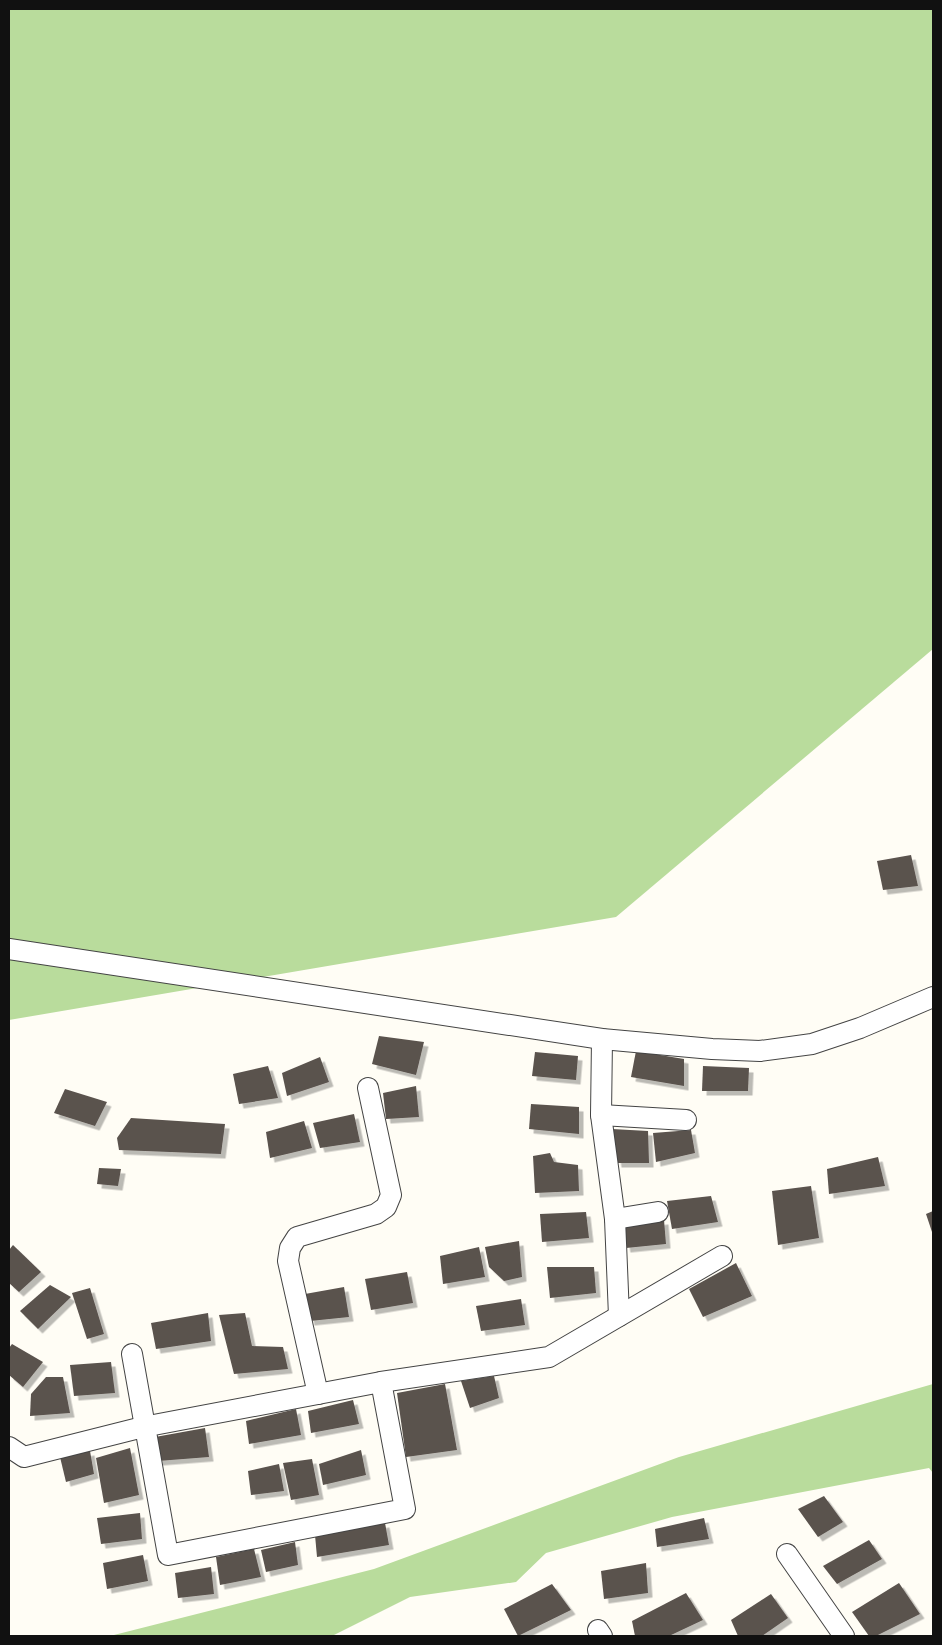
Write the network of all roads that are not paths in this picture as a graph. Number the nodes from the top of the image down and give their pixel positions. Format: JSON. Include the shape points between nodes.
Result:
{"nodes":[{"id":1,"x":9,"y":949,"type":"edge"},
{"id":2,"x":933,"y":997,"type":"edge"},
{"id":3,"x":602,"y":1039,"type":"junction"},
{"id":4,"x":368,"y":1088,"type":"dead end"},
{"id":5,"x":601,"y":1115,"type":"junction"},
{"id":6,"x":686,"y":1120,"type":"dead end"},
{"id":7,"x":658,"y":1212,"type":"dead end"},
{"id":8,"x":615,"y":1219,"type":"junction"},
{"id":9,"x":722,"y":1256,"type":"dead end"},
{"id":10,"x":619,"y":1316,"type":"junction"},
{"id":11,"x":132,"y":1354,"type":"dead end"},
{"id":12,"x":381,"y":1382,"type":"junction"},
{"id":13,"x":318,"y":1394,"type":"junction"},
{"id":14,"x":143,"y":1427,"type":"junction"},
{"id":15,"x":9,"y":1447,"type":"edge"},
{"id":16,"x":787,"y":1554,"type":"dead end"},
{"id":17,"x":844,"y":1636,"type":"edge"}],
"edges":[{"from":1,"to":3,"type":"street"},
{"from":2,"to":3,"type":"street","via":[[860,1028],[812,1044],[778,1049],[712,1049]]},
{"from":3,"to":5,"type":"street"},
{"from":4,"to":13,"type":"street","via":[[391,1195],[386,1207],[376,1214],[297,1237],[290,1248],[288,1261]]},
{"from":5,"to":6,"type":"street"},
{"from":5,"to":8,"type":"street"},
{"from":7,"to":8,"type":"street"},
{"from":8,"to":10,"type":"street"},
{"from":9,"to":10,"type":"street"},
{"from":10,"to":12,"type":"street","via":[[549,1357]]},
{"from":11,"to":14,"type":"street"},
{"from":12,"to":13,"type":"street"},
{"from":12,"to":14,"type":"street","via":[[405,1509],[168,1556]]},
{"from":13,"to":14,"type":"street"},
{"from":14,"to":15,"type":"street","via":[[24,1456]]},
{"from":16,"to":17,"type":"street"}]}
